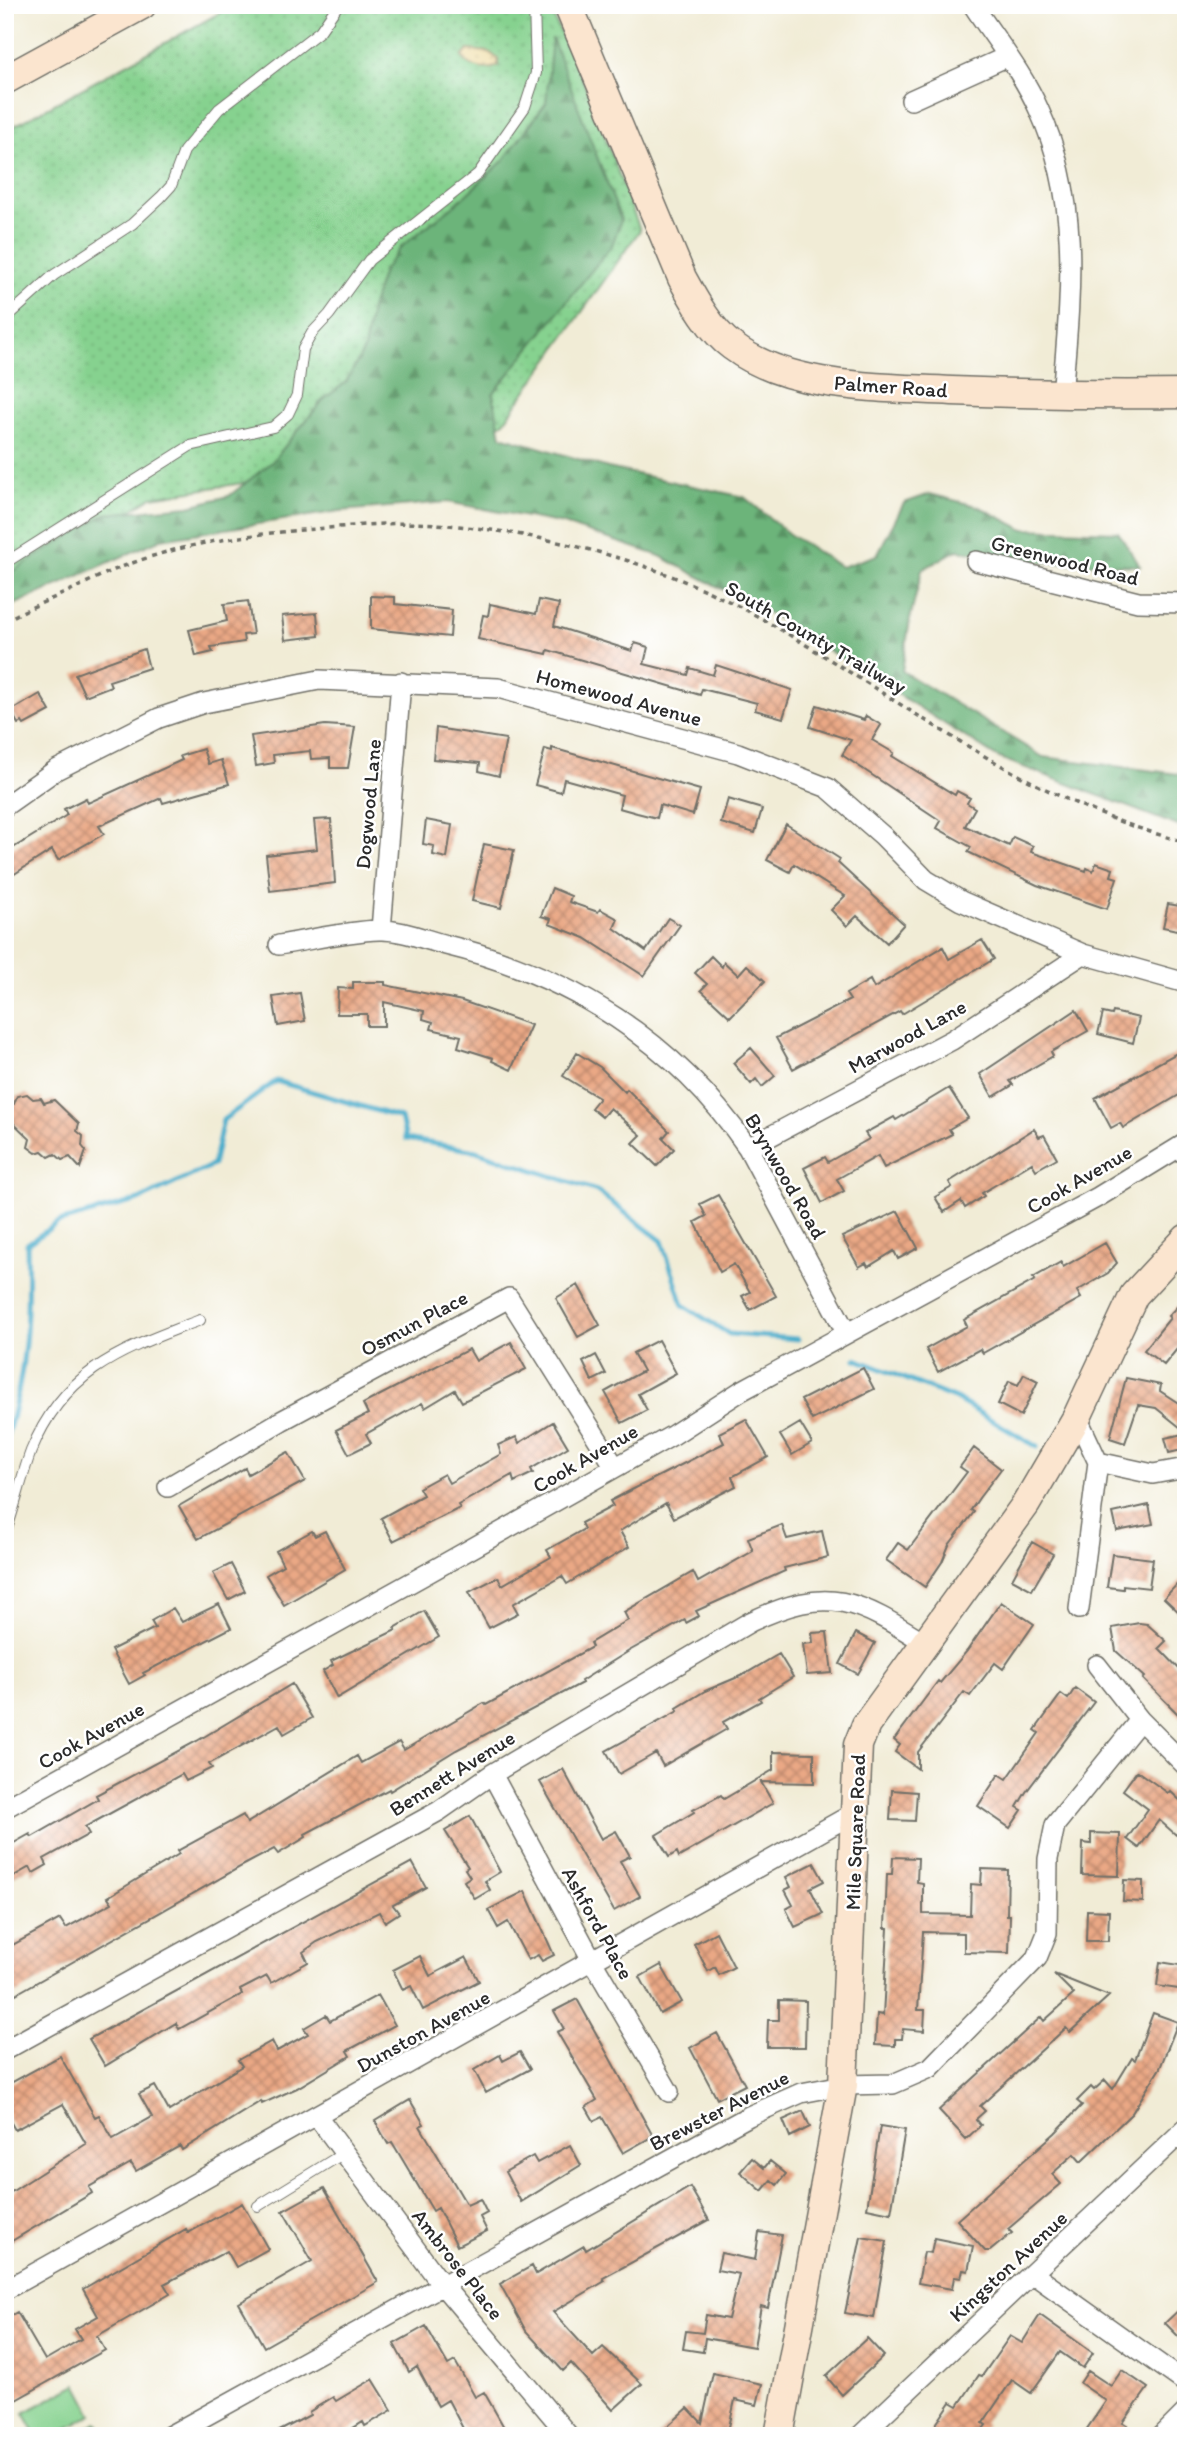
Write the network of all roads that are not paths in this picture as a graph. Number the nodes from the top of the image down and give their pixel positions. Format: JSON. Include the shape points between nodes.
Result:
{"nodes":[{"id":1,"x":142,"y":5,"type":"edge"},
{"id":2,"x":338,"y":5,"type":"edge"},
{"id":3,"x":534,"y":5,"type":"edge"},
{"id":4,"x":568,"y":5,"type":"edge"},
{"id":5,"x":973,"y":5,"type":"edge"},
{"id":6,"x":1006,"y":57,"type":"junction"},
{"id":7,"x":5,"y":80,"type":"edge"},
{"id":8,"x":911,"y":100,"type":"dead end"},
{"id":9,"x":5,"y":319,"type":"edge"},
{"id":10,"x":1186,"y":394,"type":"edge"},
{"id":11,"x":1062,"y":396,"type":"junction"},
{"id":12,"x":976,"y":561,"type":"dead end"},
{"id":13,"x":5,"y":563,"type":"edge"},
{"id":14,"x":1186,"y":603,"type":"edge"},
{"id":15,"x":401,"y":682,"type":"junction"},
{"id":16,"x":5,"y":806,"type":"edge"},
{"id":17,"x":381,"y":930,"type":"junction"},
{"id":18,"x":279,"y":946,"type":"dead end"},
{"id":19,"x":1083,"y":954,"type":"junction"},
{"id":20,"x":1186,"y":983,"type":"edge"},
{"id":21,"x":1186,"y":1143,"type":"edge"},
{"id":22,"x":748,"y":1148,"type":"junction"},
{"id":23,"x":1186,"y":1239,"type":"edge"},
{"id":24,"x":200,"y":1320,"type":"dead end"},
{"id":25,"x":846,"y":1332,"type":"junction"},
{"id":26,"x":1077,"y":1418,"type":"junction"},
{"id":27,"x":1098,"y":1462,"type":"junction"},
{"id":28,"x":615,"y":1467,"type":"junction"},
{"id":29,"x":1186,"y":1468,"type":"edge"},
{"id":30,"x":168,"y":1487,"type":"dead end"},
{"id":31,"x":5,"y":1534,"type":"edge"},
{"id":32,"x":1079,"y":1609,"type":"dead end"},
{"id":33,"x":927,"y":1644,"type":"junction"},
{"id":34,"x":1097,"y":1665,"type":"dead end"},
{"id":35,"x":1140,"y":1720,"type":"junction"},
{"id":36,"x":1186,"y":1766,"type":"edge"},
{"id":37,"x":492,"y":1774,"type":"junction"},
{"id":38,"x":5,"y":1808,"type":"edge"},
{"id":39,"x":856,"y":1812,"type":"junction"},
{"id":40,"x":593,"y":1962,"type":"junction"},
{"id":41,"x":5,"y":2050,"type":"edge"},
{"id":42,"x":843,"y":2085,"type":"junction"},
{"id":43,"x":669,"y":2092,"type":"dead end"},
{"id":44,"x":317,"y":2116,"type":"junction"},
{"id":45,"x":1186,"y":2128,"type":"edge"},
{"id":46,"x":344,"y":2153,"type":"junction"},
{"id":47,"x":258,"y":2206,"type":"dead end"},
{"id":48,"x":1033,"y":2273,"type":"junction"},
{"id":49,"x":443,"y":2286,"type":"junction"},
{"id":50,"x":7,"y":2291,"type":"edge"},
{"id":51,"x":1186,"y":2383,"type":"edge"},
{"id":52,"x":1186,"y":2412,"type":"edge"},
{"id":53,"x":169,"y":2436,"type":"edge"},
{"id":54,"x":569,"y":2436,"type":"edge"},
{"id":55,"x":779,"y":2436,"type":"edge"},
{"id":56,"x":860,"y":2436,"type":"edge"},
{"id":57,"x":1162,"y":2436,"type":"edge"}],
"edges":[{"from":1,"to":7,"type":"street"},
{"from":2,"to":9,"type":"lane","via":[[320,31],[219,109],[184,151],[172,186],[161,197],[132,223],[54,275]]},
{"from":3,"to":13,"type":"lane","via":[[536,73],[525,107],[478,174],[369,260],[312,333],[303,349],[297,395],[288,414],[273,427],[190,446]]},
{"from":4,"to":11,"type":"street","name":"Palmer Road","via":[[682,278],[730,346],[778,369],[840,385]]},
{"from":5,"to":6,"type":"street"},
{"from":6,"to":8,"type":"street"},
{"from":6,"to":11,"type":"street","via":[[1038,108],[1055,148],[1072,237]]},
{"from":10,"to":11,"type":"street","name":"Palmer Road"},
{"from":12,"to":14,"type":"street","name":"Greenwood Road","via":[[1138,602]]},
{"from":15,"to":16,"type":"street","name":"Homewood Avenue","via":[[319,680],[205,703],[159,718],[56,770]]},
{"from":15,"to":17,"type":"street","name":"Dogwood Lane"},
{"from":15,"to":19,"type":"street","name":"Homewood Avenue","via":[[498,688],[738,752],[828,788],[926,880],[961,901]]},
{"from":17,"to":18,"type":"street","name":"Brynwood Road"},
{"from":17,"to":22,"type":"street","name":"Brynwood Road","via":[[494,957],[561,985],[629,1024],[693,1080]]},
{"from":19,"to":20,"type":"street","name":"Homewood Avenue"},
{"from":19,"to":22,"type":"street","name":"Marwood Lane","via":[[952,1040]]},
{"from":21,"to":25,"type":"street","name":"Cook Avenue","via":[[1098,1197]]},
{"from":22,"to":25,"type":"street","name":"Brynwood Road"},
{"from":23,"to":26,"type":"street","name":"Mile Square Road","via":[[1134,1295]]},
{"from":24,"to":31,"type":"lane","via":[[135,1346],[68,1389],[31,1451]]},
{"from":25,"to":28,"type":"street","name":"Cook Avenue"},
{"from":26,"to":27,"type":"street"},
{"from":26,"to":33,"type":"street","name":"Mile Square Road","via":[[1026,1504]]},
{"from":27,"to":29,"type":"street","via":[[1153,1474]]},
{"from":27,"to":32,"type":"street"},
{"from":28,"to":30,"type":"street","name":"Osmun Place","via":[[509,1298]]},
{"from":28,"to":38,"type":"street","name":"Cook Avenue"},
{"from":33,"to":37,"type":"street","name":"Bennett Avenue","via":[[853,1602],[784,1606]]},
{"from":33,"to":39,"type":"street","name":"Mile Square Road","via":[[866,1725],[858,1745]]},
{"from":34,"to":35,"type":"street"},
{"from":35,"to":36,"type":"street"},
{"from":35,"to":42,"type":"street","name":"Brewster Avenue","via":[[1055,1825],[1048,1858],[1047,1933],[1037,1958],[930,2068],[893,2084]]},
{"from":37,"to":40,"type":"street","name":"Ashford Place"},
{"from":37,"to":41,"type":"street","name":"Bennett Avenue","via":[[439,1811]]},
{"from":39,"to":40,"type":"street","name":"Dunston Avenue"},
{"from":39,"to":42,"type":"street","name":"Mile Square Road"},
{"from":40,"to":43,"type":"street","name":"Ashford Place"},
{"from":40,"to":44,"type":"street","name":"Dunston Avenue"},
{"from":42,"to":49,"type":"street","name":"Brewster Avenue","via":[[801,2093],[749,2116]]},
{"from":42,"to":55,"type":"street","name":"Mile Square Road"},
{"from":44,"to":46,"type":"street","name":"Ambrose Place"},
{"from":44,"to":50,"type":"street","name":"Dunston Avenue"},
{"from":45,"to":48,"type":"street","name":"Kingston Avenue"},
{"from":46,"to":47,"type":"lane"},
{"from":46,"to":49,"type":"street","name":"Ambrose Place"},
{"from":48,"to":51,"type":"street"},
{"from":48,"to":56,"type":"street","name":"Kingston Avenue"},
{"from":49,"to":53,"type":"street","name":"Brewster Avenue"},
{"from":49,"to":54,"type":"street","name":"Ambrose Place"},
{"from":52,"to":57,"type":"street"}]}
